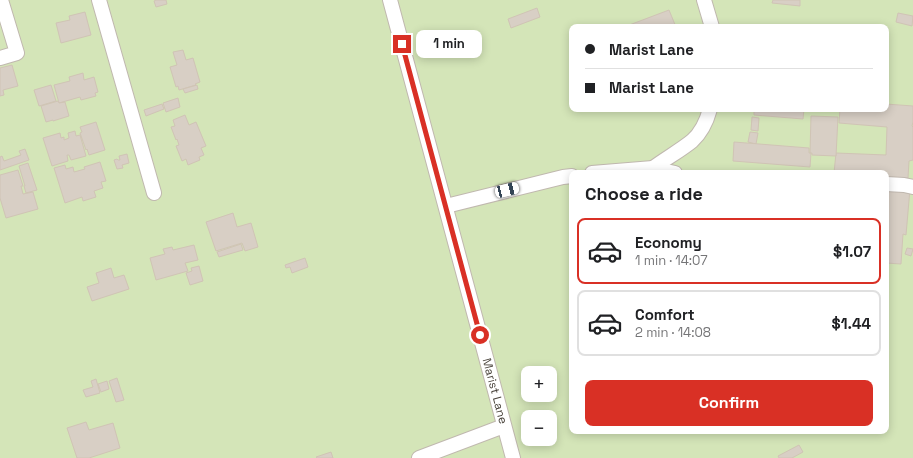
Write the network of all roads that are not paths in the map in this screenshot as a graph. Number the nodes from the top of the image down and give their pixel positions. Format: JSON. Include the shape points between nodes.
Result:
{"nodes":[{"id":1,"x":1,"y":0,"type":"edge"},
{"id":2,"x":99,"y":0,"type":"edge"},
{"id":3,"x":390,"y":0,"type":"edge"},
{"id":4,"x":704,"y":0,"type":"edge"},
{"id":5,"x":711,"y":24,"type":"edge"},
{"id":6,"x":0,"y":58,"type":"edge"},
{"id":7,"x":709,"y":112,"type":"edge"},
{"id":8,"x":653,"y":168,"type":"junction"},
{"id":9,"x":623,"y":170,"type":"edge"},
{"id":10,"x":662,"y":170,"type":"edge"},
{"id":11,"x":569,"y":176,"type":"edge"},
{"id":12,"x":889,"y":184,"type":"edge"},
{"id":13,"x":913,"y":187,"type":"edge"},
{"id":14,"x":154,"y":193,"type":"dead end"},
{"id":15,"x":446,"y":206,"type":"junction"},
{"id":16,"x":504,"y":426,"type":"junction"},
{"id":17,"x":419,"y":458,"type":"edge"},
{"id":18,"x":513,"y":458,"type":"edge"}],
"edges":[{"from":1,"to":6,"type":"street","via":[[17,53]]},
{"from":2,"to":14,"type":"street"},
{"from":3,"to":15,"type":"street","name":"Marist Lane"},
{"from":4,"to":5,"type":"street"},
{"from":7,"to":8,"type":"street","via":[[692,141]]},
{"from":8,"to":9,"type":"street"},
{"from":8,"to":10,"type":"street"},
{"from":11,"to":15,"type":"street"},
{"from":12,"to":13,"type":"street"},
{"from":15,"to":16,"type":"street","name":"Marist Lane"},
{"from":16,"to":17,"type":"street"},
{"from":16,"to":18,"type":"street","name":"Marist Lane"}]}
